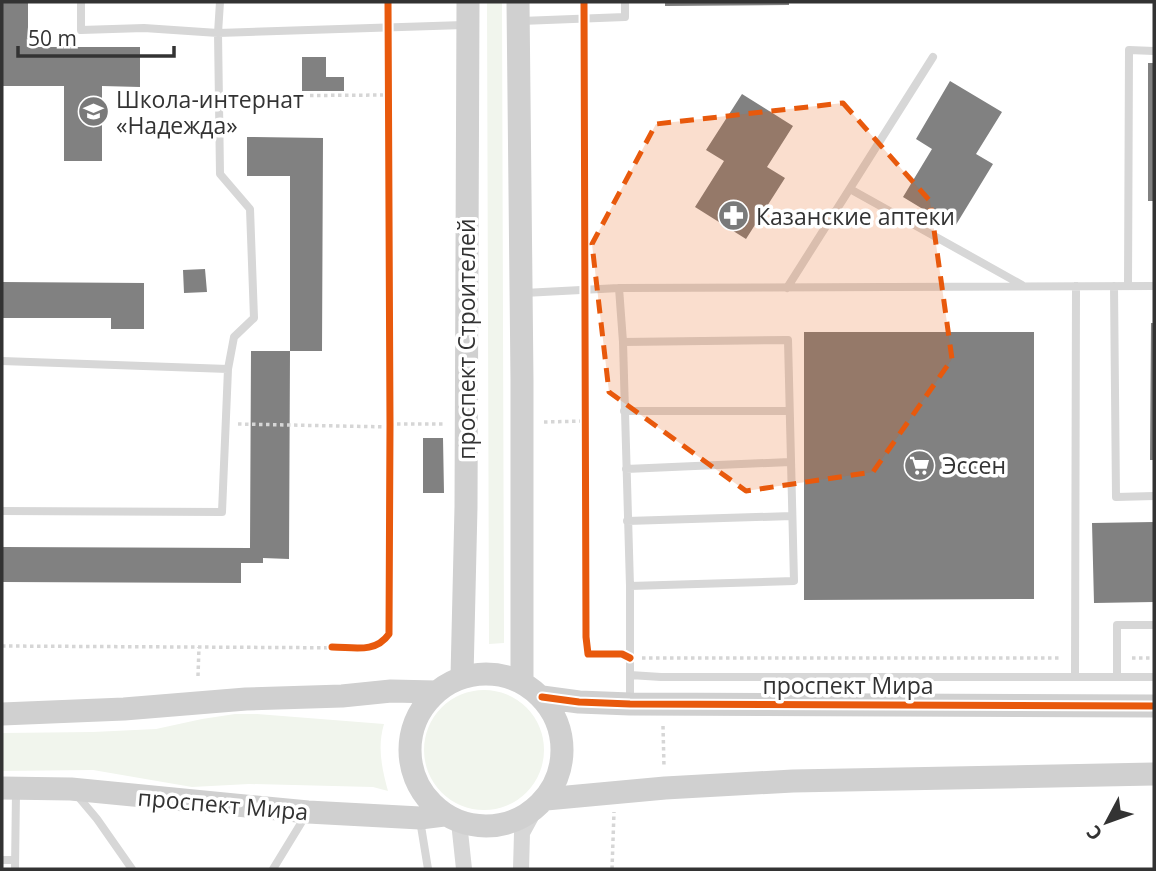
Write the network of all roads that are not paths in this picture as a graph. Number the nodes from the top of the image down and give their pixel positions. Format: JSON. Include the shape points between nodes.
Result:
{"nodes":[{"id":1,"x":81,"y":2,"type":"edge"},
{"id":2,"x":219,"y":2,"type":"edge"},
{"id":3,"x":468,"y":2,"type":"edge"},
{"id":4,"x":625,"y":2,"type":"edge"},
{"id":5,"x":518,"y":12,"type":"edge"},
{"id":6,"x":468,"y":25,"type":"junction"},
{"id":7,"x":218,"y":33,"type":"junction"},
{"id":8,"x":1154,"y":51,"type":"edge"},
{"id":9,"x":933,"y":57,"type":"dead end"},
{"id":10,"x":850,"y":189,"type":"junction"},
{"id":11,"x":1025,"y":286,"type":"junction"},
{"id":12,"x":1076,"y":286,"type":"junction"},
{"id":13,"x":1114,"y":286,"type":"junction"},
{"id":14,"x":1128,"y":286,"type":"junction"},
{"id":15,"x":1154,"y":286,"type":"edge"},
{"id":16,"x":619,"y":288,"type":"junction"},
{"id":17,"x":787,"y":288,"type":"junction"},
{"id":18,"x":521,"y":293,"type":"junction"},
{"id":19,"x":623,"y":342,"type":"junction"},
{"id":20,"x":2,"y":361,"type":"edge"},
{"id":21,"x":228,"y":369,"type":"junction"},
{"id":22,"x":624,"y":411,"type":"junction"},
{"id":23,"x":789,"y":411,"type":"junction"},
{"id":24,"x":790,"y":462,"type":"junction"},
{"id":25,"x":625,"y":469,"type":"junction"},
{"id":26,"x":1154,"y":496,"type":"edge"},
{"id":27,"x":2,"y":511,"type":"edge"},
{"id":28,"x":792,"y":516,"type":"junction"},
{"id":29,"x":627,"y":521,"type":"junction"},
{"id":30,"x":630,"y":586,"type":"junction"},
{"id":31,"x":1154,"y":625,"type":"edge"},
{"id":32,"x":630,"y":675,"type":"junction"},
{"id":33,"x":461,"y":677,"type":"junction"},
{"id":34,"x":1076,"y":677,"type":"junction"},
{"id":35,"x":1117,"y":677,"type":"junction"},
{"id":36,"x":1154,"y":677,"type":"edge"},
{"id":37,"x":522,"y":682,"type":"junction"},
{"id":38,"x":436,"y":692,"type":"junction"},
{"id":39,"x":542,"y":697,"type":"junction"},
{"id":40,"x":630,"y":704,"type":"junction"},
{"id":41,"x":1154,"y":705,"type":"edge"},
{"id":42,"x":2,"y":714,"type":"edge"},
{"id":43,"x":1154,"y":774,"type":"edge"},
{"id":44,"x":9,"y":789,"type":"edge"},
{"id":45,"x":72,"y":789,"type":"junction"},
{"id":46,"x":540,"y":805,"type":"junction"},
{"id":47,"x":308,"y":812,"type":"junction"},
{"id":48,"x":419,"y":818,"type":"junction"},
{"id":49,"x":452,"y":818,"type":"junction"},
{"id":50,"x":2,"y":860,"type":"edge"},
{"id":51,"x":15,"y":865,"type":"edge"},
{"id":52,"x":132,"y":869,"type":"edge"},
{"id":53,"x":274,"y":869,"type":"edge"},
{"id":54,"x":428,"y":869,"type":"edge"},
{"id":55,"x":464,"y":869,"type":"edge"},
{"id":56,"x":522,"y":869,"type":"edge"}],
"edges":[{"from":1,"to":7,"type":"lane","via":[[81,30]]},
{"from":2,"to":7,"type":"lane"},
{"from":3,"to":6,"type":"main road","name":"проспект Строителей"},
{"from":4,"to":5,"type":"lane","via":[[625,17]]},
{"from":5,"to":18,"type":"main road"},
{"from":6,"to":7,"type":"lane"},
{"from":6,"to":33,"type":"main road","name":"проспект Строителей"},
{"from":7,"to":21,"type":"lane","via":[[220,174],[250,209],[254,318],[234,337]]},
{"from":8,"to":14,"type":"lane","via":[[1129,50]]},
{"from":9,"to":10,"type":"lane"},
{"from":10,"to":11,"type":"lane"},
{"from":10,"to":17,"type":"lane"},
{"from":11,"to":12,"type":"lane"},
{"from":11,"to":17,"type":"lane"},
{"from":12,"to":13,"type":"lane"},
{"from":12,"to":34,"type":"lane"},
{"from":13,"to":14,"type":"lane"},
{"from":13,"to":26,"type":"lane","via":[[1116,497]]},
{"from":14,"to":15,"type":"lane"},
{"from":16,"to":17,"type":"lane"},
{"from":16,"to":18,"type":"lane"},
{"from":16,"to":19,"type":"lane"},
{"from":18,"to":37,"type":"main road"},
{"from":19,"to":22,"type":"lane"},
{"from":19,"to":23,"type":"lane","via":[[788,340]]},
{"from":20,"to":21,"type":"lane"},
{"from":21,"to":27,"type":"lane","via":[[222,512]]},
{"from":22,"to":23,"type":"lane"},
{"from":22,"to":25,"type":"lane"},
{"from":23,"to":24,"type":"lane"},
{"from":24,"to":25,"type":"lane"},
{"from":24,"to":28,"type":"lane"},
{"from":25,"to":29,"type":"lane"},
{"from":28,"to":29,"type":"lane"},
{"from":28,"to":30,"type":"lane","via":[[794,580]]},
{"from":29,"to":30,"type":"lane"},
{"from":30,"to":32,"type":"lane"},
{"from":31,"to":35,"type":"lane","via":[[1117,625]]},
{"from":32,"to":34,"type":"lane"},
{"from":32,"to":40,"type":"lane"},
{"from":33,"to":37,"type":"main road","via":[[492,673]]},
{"from":33,"to":38,"type":"main road"},
{"from":34,"to":35,"type":"lane"},
{"from":35,"to":36,"type":"lane"},
{"from":37,"to":39,"type":"main road"},
{"from":38,"to":42,"type":"main road"},
{"from":38,"to":49,"type":"main road","via":[[415,720],[409,755],[420,789],[430,803]]},
{"from":39,"to":40,"type":"main road","name":"проспект Мира"},
{"from":39,"to":46,"type":"main road","via":[[555,715],[563,758],[557,780]]},
{"from":40,"to":41,"type":"main road","name":"проспект Мира"},
{"from":43,"to":46,"type":"main road","via":[[793,781],[665,788]]},
{"from":44,"to":45,"type":"main road","name":"проспект Мира"},
{"from":44,"to":51,"type":"lane"},
{"from":45,"to":47,"type":"main road","name":"проспект Мира"},
{"from":45,"to":52,"type":"lane"},
{"from":46,"to":49,"type":"main road","via":[[517,821],[498,826],[479,827]]},
{"from":46,"to":56,"type":"street","via":[[522,832]]},
{"from":47,"to":48,"type":"main road","name":"проспект Мира"},
{"from":47,"to":53,"type":"lane"},
{"from":48,"to":49,"type":"main road","name":"проспект Мира"},
{"from":48,"to":54,"type":"lane"},
{"from":49,"to":55,"type":"street"},
{"from":50,"to":51,"type":"lane"}]}
